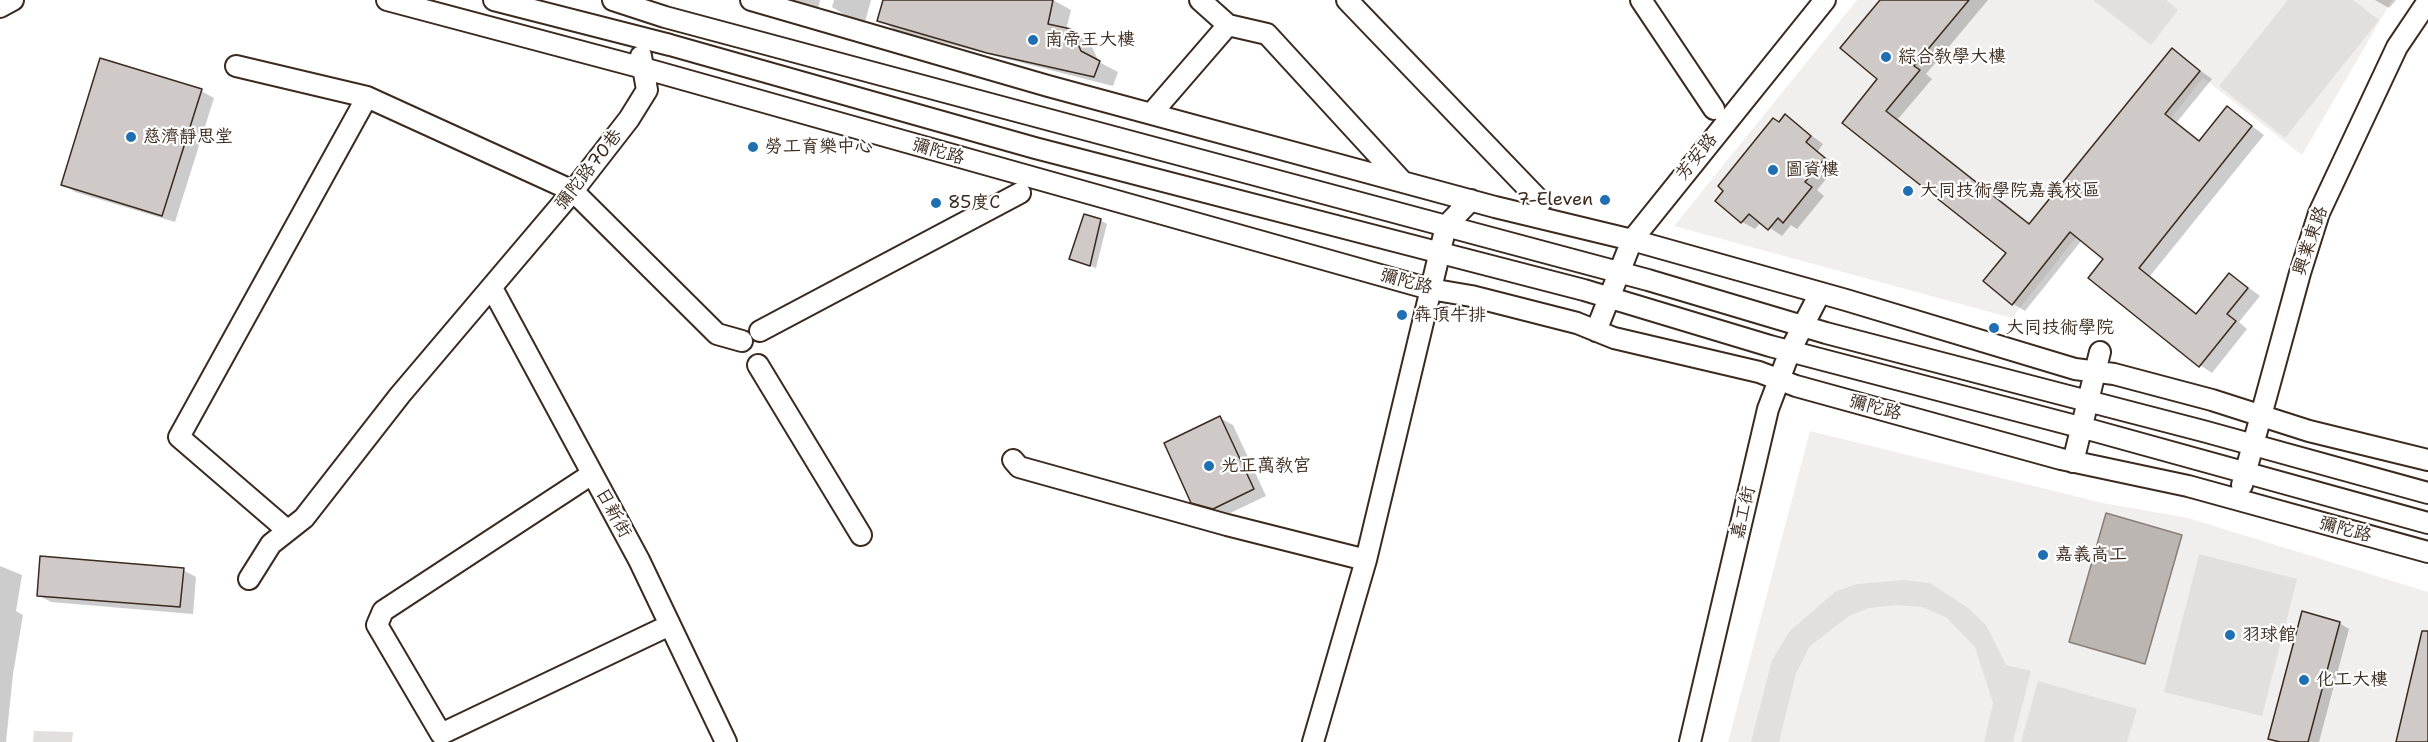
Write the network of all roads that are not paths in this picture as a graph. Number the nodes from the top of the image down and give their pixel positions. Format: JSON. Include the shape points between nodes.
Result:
{"nodes":[{"id":1,"x":13,"y":0,"type":"edge"},
{"id":2,"x":387,"y":0,"type":"edge"},
{"id":3,"x":494,"y":0,"type":"edge"},
{"id":4,"x":613,"y":0,"type":"edge"},
{"id":5,"x":751,"y":0,"type":"edge"},
{"id":6,"x":1200,"y":0,"type":"edge"},
{"id":7,"x":1347,"y":0,"type":"edge"},
{"id":8,"x":1641,"y":0,"type":"edge"},
{"id":9,"x":1825,"y":0,"type":"edge"},
{"id":10,"x":2428,"y":1,"type":"edge"},
{"id":11,"x":633,"y":4,"type":"edge"},
{"id":12,"x":0,"y":7,"type":"edge"},
{"id":13,"x":1228,"y":25,"type":"junction"},
{"id":14,"x":638,"y":37,"type":"junction"},
{"id":15,"x":236,"y":66,"type":"dead end"},
{"id":16,"x":644,"y":68,"type":"junction"},
{"id":17,"x":367,"y":98,"type":"junction"},
{"id":18,"x":1714,"y":109,"type":"dead end"},
{"id":19,"x":1151,"y":114,"type":"junction"},
{"id":20,"x":1401,"y":180,"type":"junction"},
{"id":21,"x":573,"y":191,"type":"junction"},
{"id":22,"x":1020,"y":193,"type":"dead end"},
{"id":23,"x":1471,"y":200,"type":"junction"},
{"id":24,"x":1541,"y":202,"type":"dead end"},
{"id":25,"x":1446,"y":226,"type":"junction"},
{"id":26,"x":1632,"y":240,"type":"junction"},
{"id":27,"x":1439,"y":253,"type":"junction"},
{"id":28,"x":1618,"y":273,"type":"junction"},
{"id":29,"x":492,"y":288,"type":"junction"},
{"id":30,"x":1430,"y":289,"type":"junction"},
{"id":31,"x":1820,"y":293,"type":"junction"},
{"id":32,"x":1610,"y":298,"type":"junction"},
{"id":33,"x":1803,"y":326,"type":"junction"},
{"id":34,"x":760,"y":331,"type":"dead end"},
{"id":35,"x":1596,"y":331,"type":"junction"},
{"id":36,"x":742,"y":341,"type":"dead end"},
{"id":37,"x":1790,"y":351,"type":"junction"},
{"id":38,"x":2100,"y":352,"type":"dead end"},
{"id":39,"x":758,"y":365,"type":"dead end"},
{"id":40,"x":2095,"y":372,"type":"junction"},
{"id":41,"x":1778,"y":378,"type":"junction"},
{"id":42,"x":2088,"y":402,"type":"junction"},
{"id":43,"x":2261,"y":417,"type":"junction"},
{"id":44,"x":2081,"y":428,"type":"junction"},
{"id":45,"x":2253,"y":445,"type":"junction"},
{"id":46,"x":1013,"y":460,"type":"dead end"},
{"id":47,"x":2428,"y":460,"type":"edge"},
{"id":48,"x":2073,"y":462,"type":"junction"},
{"id":49,"x":592,"y":474,"type":"junction"},
{"id":50,"x":2245,"y":474,"type":"junction"},
{"id":51,"x":2428,"y":493,"type":"edge"},
{"id":52,"x":2238,"y":500,"type":"junction"},
{"id":53,"x":2428,"y":523,"type":"edge"},
{"id":54,"x":287,"y":530,"type":"junction"},
{"id":55,"x":861,"y":535,"type":"dead end"},
{"id":56,"x":2428,"y":552,"type":"edge"},
{"id":57,"x":1366,"y":560,"type":"junction"},
{"id":58,"x":249,"y":579,"type":"dead end"},
{"id":59,"x":670,"y":625,"type":"junction"},
{"id":60,"x":726,"y":742,"type":"edge"},
{"id":61,"x":1313,"y":742,"type":"edge"},
{"id":62,"x":1690,"y":742,"type":"edge"}],
"edges":[{"from":1,"to":12,"type":"street"},
{"from":2,"to":16,"type":"street","name":"彌陀路"},
{"from":3,"to":14,"type":"street","name":"彌陀路"},
{"from":4,"to":11,"type":"street"},
{"from":5,"to":19,"type":"street"},
{"from":6,"to":13,"type":"street"},
{"from":7,"to":24,"type":"street"},
{"from":8,"to":18,"type":"street"},
{"from":9,"to":26,"type":"street","name":"芳安路"},
{"from":10,"to":43,"type":"street","name":"興業東路","via":[[2397,47],[2319,213]]},
{"from":11,"to":14,"type":"street","name":"彌陀路70巷"},
{"from":11,"to":25,"type":"street"},
{"from":13,"to":19,"type":"street"},
{"from":13,"to":20,"type":"street","via":[[1267,34]]},
{"from":14,"to":16,"type":"street","name":"彌陀路70巷"},
{"from":14,"to":27,"type":"street","name":"彌陀路","via":[[1035,148]]},
{"from":15,"to":17,"type":"street"},
{"from":16,"to":21,"type":"street","name":"彌陀路70巷","via":[[647,90]]},
{"from":16,"to":30,"type":"street","name":"彌陀路"},
{"from":17,"to":21,"type":"street"},
{"from":17,"to":54,"type":"street","via":[[179,437]]},
{"from":19,"to":20,"type":"street"},
{"from":20,"to":23,"type":"street"},
{"from":21,"to":29,"type":"street","name":"彌陀路70巷"},
{"from":21,"to":36,"type":"street","via":[[717,334]]},
{"from":22,"to":34,"type":"street"},
{"from":23,"to":25,"type":"street"},
{"from":23,"to":26,"type":"street"},
{"from":25,"to":27,"type":"street"},
{"from":25,"to":28,"type":"street"},
{"from":26,"to":28,"type":"street","name":"芳安路"},
{"from":26,"to":31,"type":"street"},
{"from":27,"to":30,"type":"street"},
{"from":27,"to":32,"type":"street","name":"彌陀路"},
{"from":28,"to":32,"type":"street","name":"芳安路"},
{"from":28,"to":33,"type":"street"},
{"from":29,"to":49,"type":"street","name":"日新街"},
{"from":29,"to":54,"type":"street","name":"彌陀路70巷","via":[[400,395],[304,518]]},
{"from":30,"to":35,"type":"street","name":"彌陀路","via":[[1471,296]]},
{"from":30,"to":57,"type":"street"},
{"from":31,"to":33,"type":"street","name":"嘉工街"},
{"from":31,"to":40,"type":"street"},
{"from":32,"to":35,"type":"street","name":"芳安路"},
{"from":32,"to":37,"type":"street","name":"彌陀路"},
{"from":33,"to":37,"type":"street","name":"嘉工街"},
{"from":33,"to":42,"type":"street"},
{"from":35,"to":41,"type":"street","name":"彌陀路"},
{"from":37,"to":41,"type":"street","name":"嘉工街"},
{"from":37,"to":44,"type":"street","name":"彌陀路"},
{"from":38,"to":40,"type":"street"},
{"from":39,"to":55,"type":"street"},
{"from":40,"to":42,"type":"street"},
{"from":40,"to":43,"type":"street","via":[[2212,400]]},
{"from":41,"to":48,"type":"street","name":"彌陀路"},
{"from":41,"to":62,"type":"street","name":"嘉工街"},
{"from":42,"to":44,"type":"street"},
{"from":42,"to":45,"type":"street"},
{"from":43,"to":45,"type":"street","name":"興業東路"},
{"from":43,"to":47,"type":"street"},
{"from":44,"to":48,"type":"street"},
{"from":44,"to":50,"type":"street","name":"彌陀路"},
{"from":45,"to":50,"type":"street","name":"興業東路"},
{"from":45,"to":51,"type":"street"},
{"from":46,"to":57,"type":"street","via":[[1019,467]]},
{"from":48,"to":52,"type":"street","name":"彌陀路"},
{"from":49,"to":59,"type":"street","name":"日新街"},
{"from":49,"to":59,"type":"street","via":[[383,611],[376,625],[441,734]]},
{"from":50,"to":52,"type":"street","name":"興業東路"},
{"from":50,"to":53,"type":"street","name":"彌陀路"},
{"from":52,"to":56,"type":"street","name":"彌陀路"},
{"from":54,"to":58,"type":"street","name":"彌陀路70巷","via":[[271,544]]},
{"from":57,"to":61,"type":"street"},
{"from":59,"to":60,"type":"street","name":"日新街"}]}
